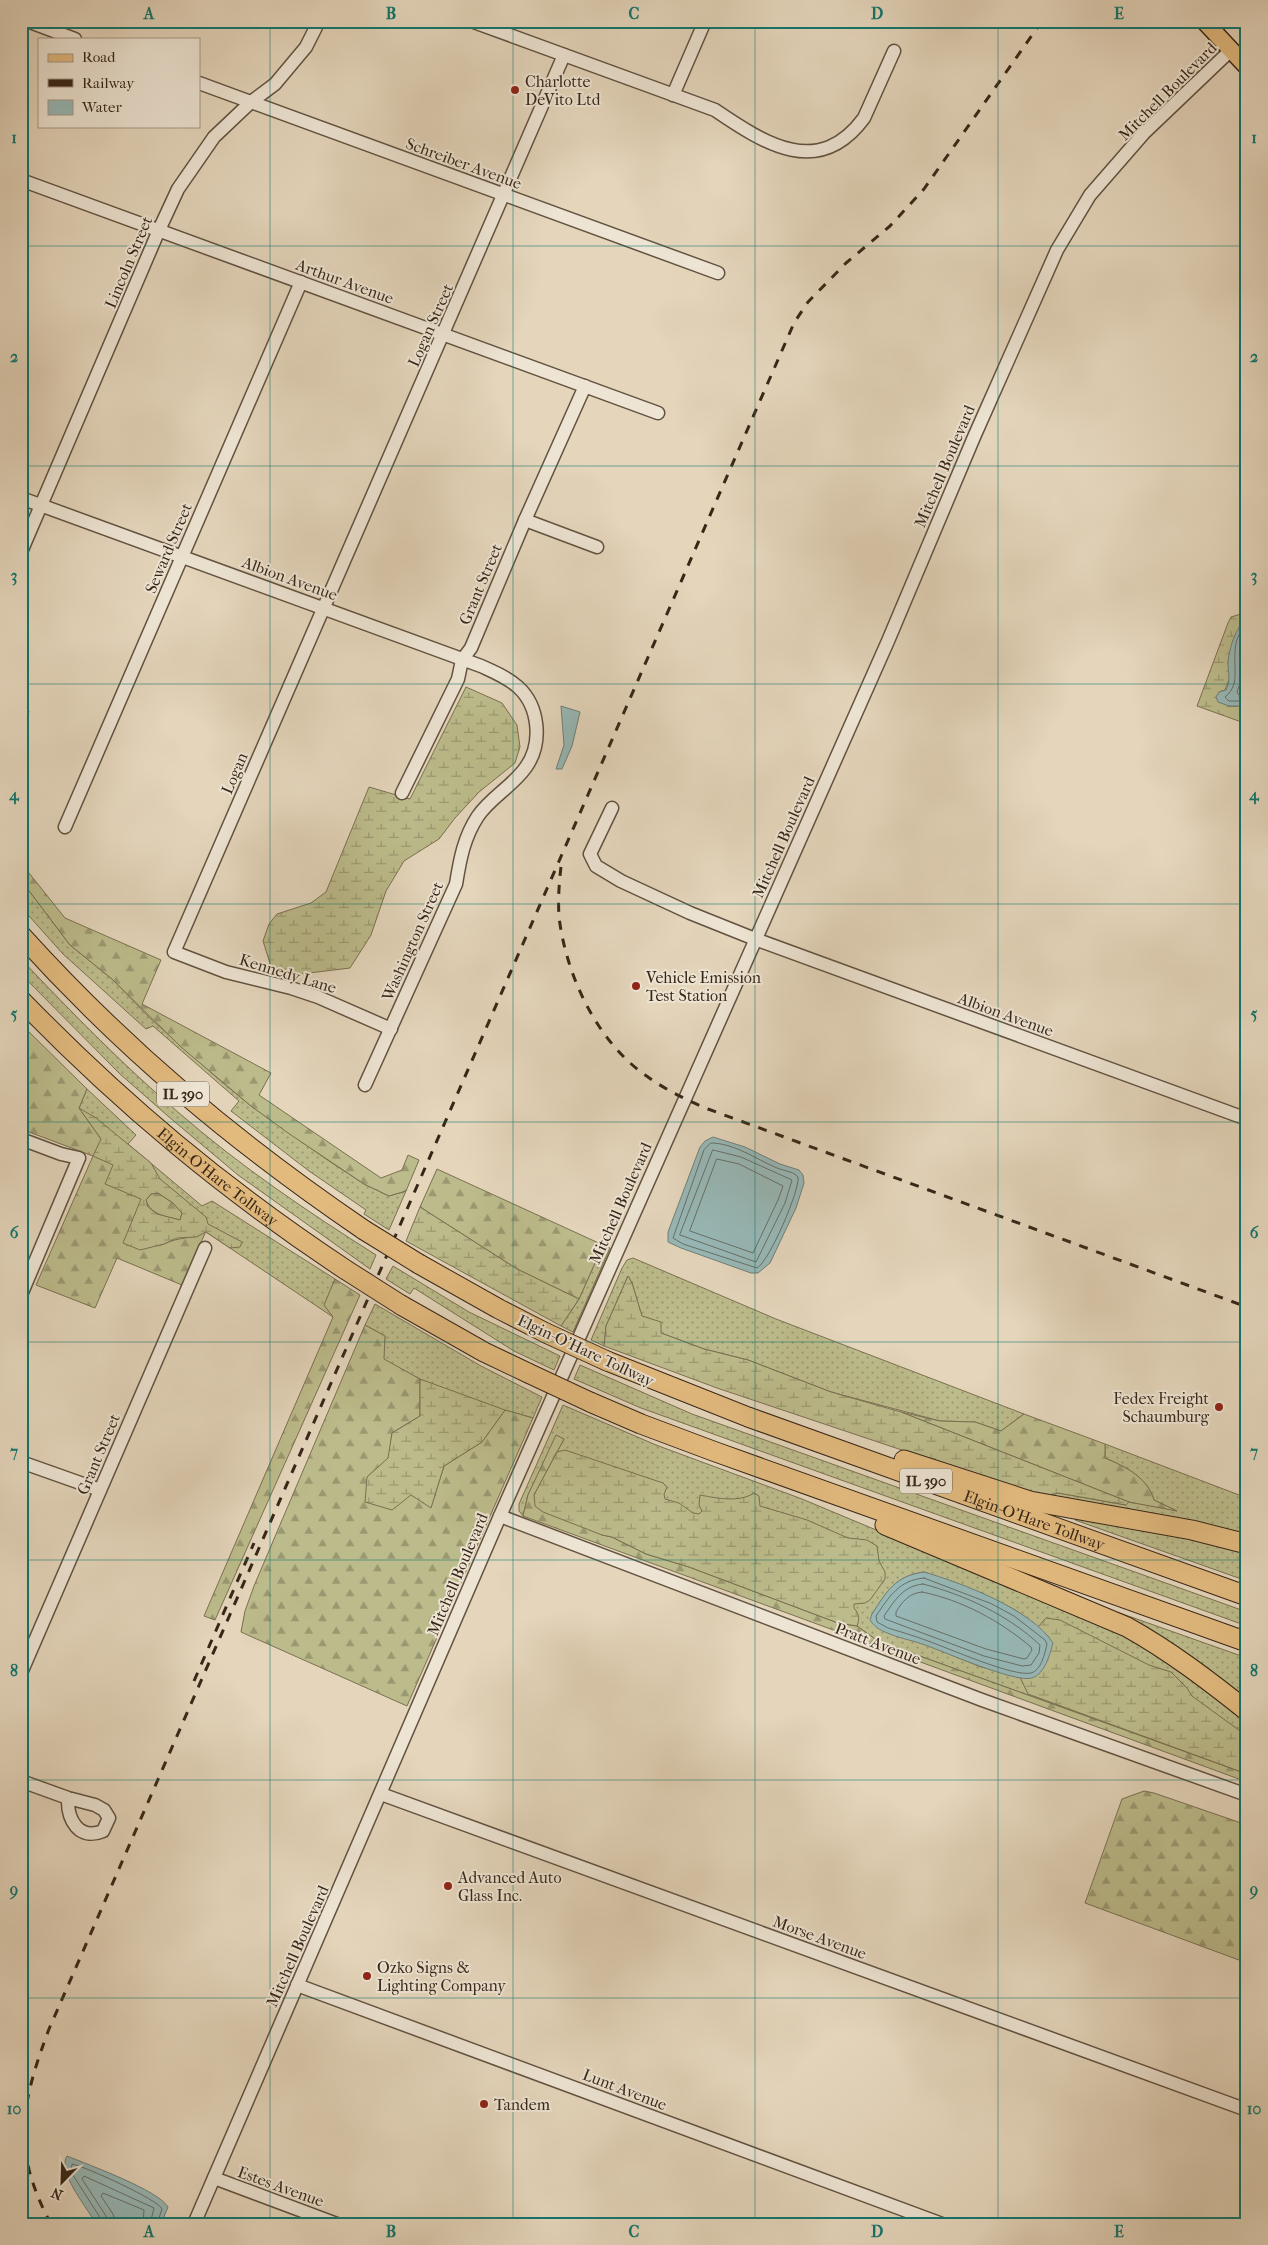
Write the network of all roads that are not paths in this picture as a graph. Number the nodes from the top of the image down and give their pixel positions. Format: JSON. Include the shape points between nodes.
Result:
{"nodes":[{"id":1,"x":27,"y":21,"type":"edge"},
{"id":2,"x":319,"y":21,"type":"edge"},
{"id":3,"x":471,"y":21,"type":"edge"},
{"id":4,"x":705,"y":21,"type":"edge"},
{"id":5,"x":1204,"y":21,"type":"edge"},
{"id":6,"x":72,"y":38,"type":"edge"},
{"id":7,"x":1231,"y":50,"type":"junction"},
{"id":8,"x":894,"y":51,"type":"dead end"},
{"id":9,"x":564,"y":55,"type":"junction"},
{"id":10,"x":1247,"y":66,"type":"edge"},
{"id":11,"x":200,"y":83,"type":"edge"},
{"id":12,"x":673,"y":95,"type":"junction"},
{"id":13,"x":251,"y":102,"type":"junction"},
{"id":14,"x":21,"y":180,"type":"edge"},
{"id":15,"x":505,"y":195,"type":"junction"},
{"id":16,"x":159,"y":230,"type":"junction"},
{"id":17,"x":718,"y":273,"type":"dead end"},
{"id":18,"x":301,"y":282,"type":"junction"},
{"id":19,"x":444,"y":334,"type":"junction"},
{"id":20,"x":585,"y":386,"type":"junction"},
{"id":21,"x":658,"y":413,"type":"dead end"},
{"id":22,"x":21,"y":498,"type":"edge"},
{"id":23,"x":42,"y":505,"type":"junction"},
{"id":24,"x":525,"y":520,"type":"junction"},
{"id":25,"x":597,"y":547,"type":"dead end"},
{"id":26,"x":21,"y":552,"type":"edge"},
{"id":27,"x":182,"y":557,"type":"junction"},
{"id":28,"x":324,"y":607,"type":"junction"},
{"id":29,"x":462,"y":660,"type":"junction"},
{"id":30,"x":533,"y":710,"type":"joint"},
{"id":31,"x":402,"y":794,"type":"dead end"},
{"id":32,"x":612,"y":808,"type":"dead end"},
{"id":33,"x":65,"y":827,"type":"dead end"},
{"id":34,"x":21,"y":936,"type":"edge"},
{"id":35,"x":755,"y":939,"type":"junction"},
{"id":36,"x":174,"y":952,"type":"joint"},
{"id":37,"x":21,"y":1000,"type":"edge"},
{"id":38,"x":391,"y":1029,"type":"junction"},
{"id":39,"x":365,"y":1085,"type":"dead end"},
{"id":40,"x":1247,"y":1119,"type":"edge"},
{"id":41,"x":21,"y":1139,"type":"edge"},
{"id":42,"x":205,"y":1248,"type":"dead end"},
{"id":43,"x":21,"y":1295,"type":"edge"},
{"id":44,"x":748,"y":1417,"type":"junction"},
{"id":45,"x":21,"y":1462,"type":"edge"},
{"id":46,"x":773,"y":1472,"type":"junction"},
{"id":47,"x":100,"y":1490,"type":"junction"},
{"id":48,"x":500,"y":1516,"type":"junction"},
{"id":49,"x":1247,"y":1544,"type":"edge"},
{"id":50,"x":1247,"y":1596,"type":"edge"},
{"id":51,"x":1247,"y":1642,"type":"edge"},
{"id":52,"x":21,"y":1673,"type":"edge"},
{"id":53,"x":1247,"y":1711,"type":"edge"},
{"id":54,"x":21,"y":1782,"type":"edge"},
{"id":55,"x":381,"y":1794,"type":"junction"},
{"id":56,"x":1247,"y":1796,"type":"edge"},
{"id":57,"x":68,"y":1798,"type":"dead end"},
{"id":58,"x":297,"y":1985,"type":"junction"},
{"id":59,"x":1247,"y":2110,"type":"edge"},
{"id":60,"x":214,"y":2178,"type":"junction"},
{"id":61,"x":194,"y":2224,"type":"edge"},
{"id":62,"x":337,"y":2224,"type":"edge"},
{"id":63,"x":942,"y":2224,"type":"edge"}],
"edges":[{"from":1,"to":6,"type":"street"},
{"from":2,"to":13,"type":"street","name":"Lincoln Street","via":[[306,47],[275,84]]},
{"from":3,"to":9,"type":"street"},
{"from":4,"to":12,"type":"street"},
{"from":5,"to":7,"type":"main road"},
{"from":7,"to":10,"type":"main road"},
{"from":7,"to":35,"type":"street","name":"Mitchell Boulevard","via":[[1144,133],[1090,195],[1063,239]]},
{"from":8,"to":12,"type":"street","via":[[858,126],[843,140],[815,151],[804,153],[776,145],[748,132],[716,110]]},
{"from":9,"to":12,"type":"street"},
{"from":9,"to":15,"type":"street","name":"Logan Street"},
{"from":11,"to":13,"type":"street","name":"Schreiber Avenue"},
{"from":13,"to":15,"type":"street","name":"Schreiber Avenue"},
{"from":13,"to":16,"type":"street","name":"Lincoln Street","via":[[214,136],[178,189]]},
{"from":14,"to":16,"type":"street","name":"Arthur Avenue"},
{"from":15,"to":17,"type":"street","name":"Schreiber Avenue"},
{"from":15,"to":19,"type":"street","name":"Logan Street"},
{"from":16,"to":18,"type":"street","name":"Arthur Avenue"},
{"from":16,"to":23,"type":"street","name":"Lincoln Street"},
{"from":18,"to":19,"type":"street","name":"Arthur Avenue"},
{"from":18,"to":27,"type":"street","name":"Seward Street"},
{"from":19,"to":20,"type":"street","name":"Arthur Avenue"},
{"from":19,"to":28,"type":"street","name":"Logan Street"},
{"from":20,"to":21,"type":"street","name":"Arthur Avenue"},
{"from":20,"to":24,"type":"street","name":"Grant Street"},
{"from":22,"to":23,"type":"street","name":"Albion Avenue"},
{"from":23,"to":26,"type":"street","name":"Lincoln Street"},
{"from":23,"to":27,"type":"street","name":"Albion Avenue"},
{"from":24,"to":25,"type":"street"},
{"from":24,"to":29,"type":"street","name":"Grant Street","via":[[471,648]]},
{"from":27,"to":28,"type":"street","name":"Albion Avenue"},
{"from":27,"to":33,"type":"street","name":"Seward Street"},
{"from":28,"to":29,"type":"street","name":"Albion Avenue"},
{"from":28,"to":36,"type":"street","name":"Logan"},
{"from":29,"to":30,"type":"street","name":"Albion Avenue","via":[[511,681],[526,696]]},
{"from":29,"to":31,"type":"street","name":"Grant Street","via":[[458,679]]},
{"from":30,"to":38,"type":"street","name":"Washington Street","via":[[536,739],[531,758],[526,768],[490,802],[472,826],[462,850],[456,884]]},
{"from":32,"to":35,"type":"street","via":[[590,854],[596,866],[681,909]]},
{"from":34,"to":44,"type":"highway","name":"Elgin-O'Hare Tollway","number":"IL 390","bridge":true,"via":[[102,1019],[207,1114],[364,1230],[419,1264],[546,1333],[607,1362]]},
{"from":35,"to":40,"type":"street","name":"Albion Avenue"},
{"from":35,"to":48,"type":"street","name":"Mitchell Boulevard"},
{"from":36,"to":38,"type":"street","name":"Kennedy Lane","via":[[226,972],[318,997]]},
{"from":37,"to":46,"type":"highway","name":"Elgin-O'Hare Tollway","number":"IL 390","bridge":true,"via":[[99,1078],[178,1148],[264,1215],[401,1305],[484,1352],[590,1402]]},
{"from":38,"to":39,"type":"street","name":"Washington Street"},
{"from":41,"to":43,"type":"street","via":[[79,1158]]},
{"from":42,"to":47,"type":"street","name":"Grant Street"},
{"from":44,"to":49,"type":"highway","via":[[814,1432],[1030,1500],[1192,1530]]},
{"from":44,"to":50,"type":"highway","name":"Elgin-O'Hare Tollway","number":"IL 390"},
{"from":45,"to":47,"type":"street"},
{"from":46,"to":51,"type":"highway","name":"Elgin-O'Hare Tollway","number":"IL 390"},
{"from":46,"to":53,"type":"highway","via":[[883,1524],[1127,1627],[1160,1645]]},
{"from":47,"to":52,"type":"street","name":"Grant Street"},
{"from":48,"to":55,"type":"street","name":"Mitchell Boulevard"},
{"from":48,"to":56,"type":"street","name":"Pratt Avenue"},
{"from":54,"to":57,"type":"street"},
{"from":55,"to":58,"type":"street","name":"Mitchell Boulevard"},
{"from":55,"to":59,"type":"street","name":"Morse Avenue"},
{"from":58,"to":60,"type":"street","name":"Mitchell Boulevard"},
{"from":58,"to":63,"type":"street","name":"Lunt Avenue"},
{"from":60,"to":61,"type":"street","name":"Mitchell Boulevard"},
{"from":60,"to":62,"type":"street","name":"Estes Avenue"}]}
